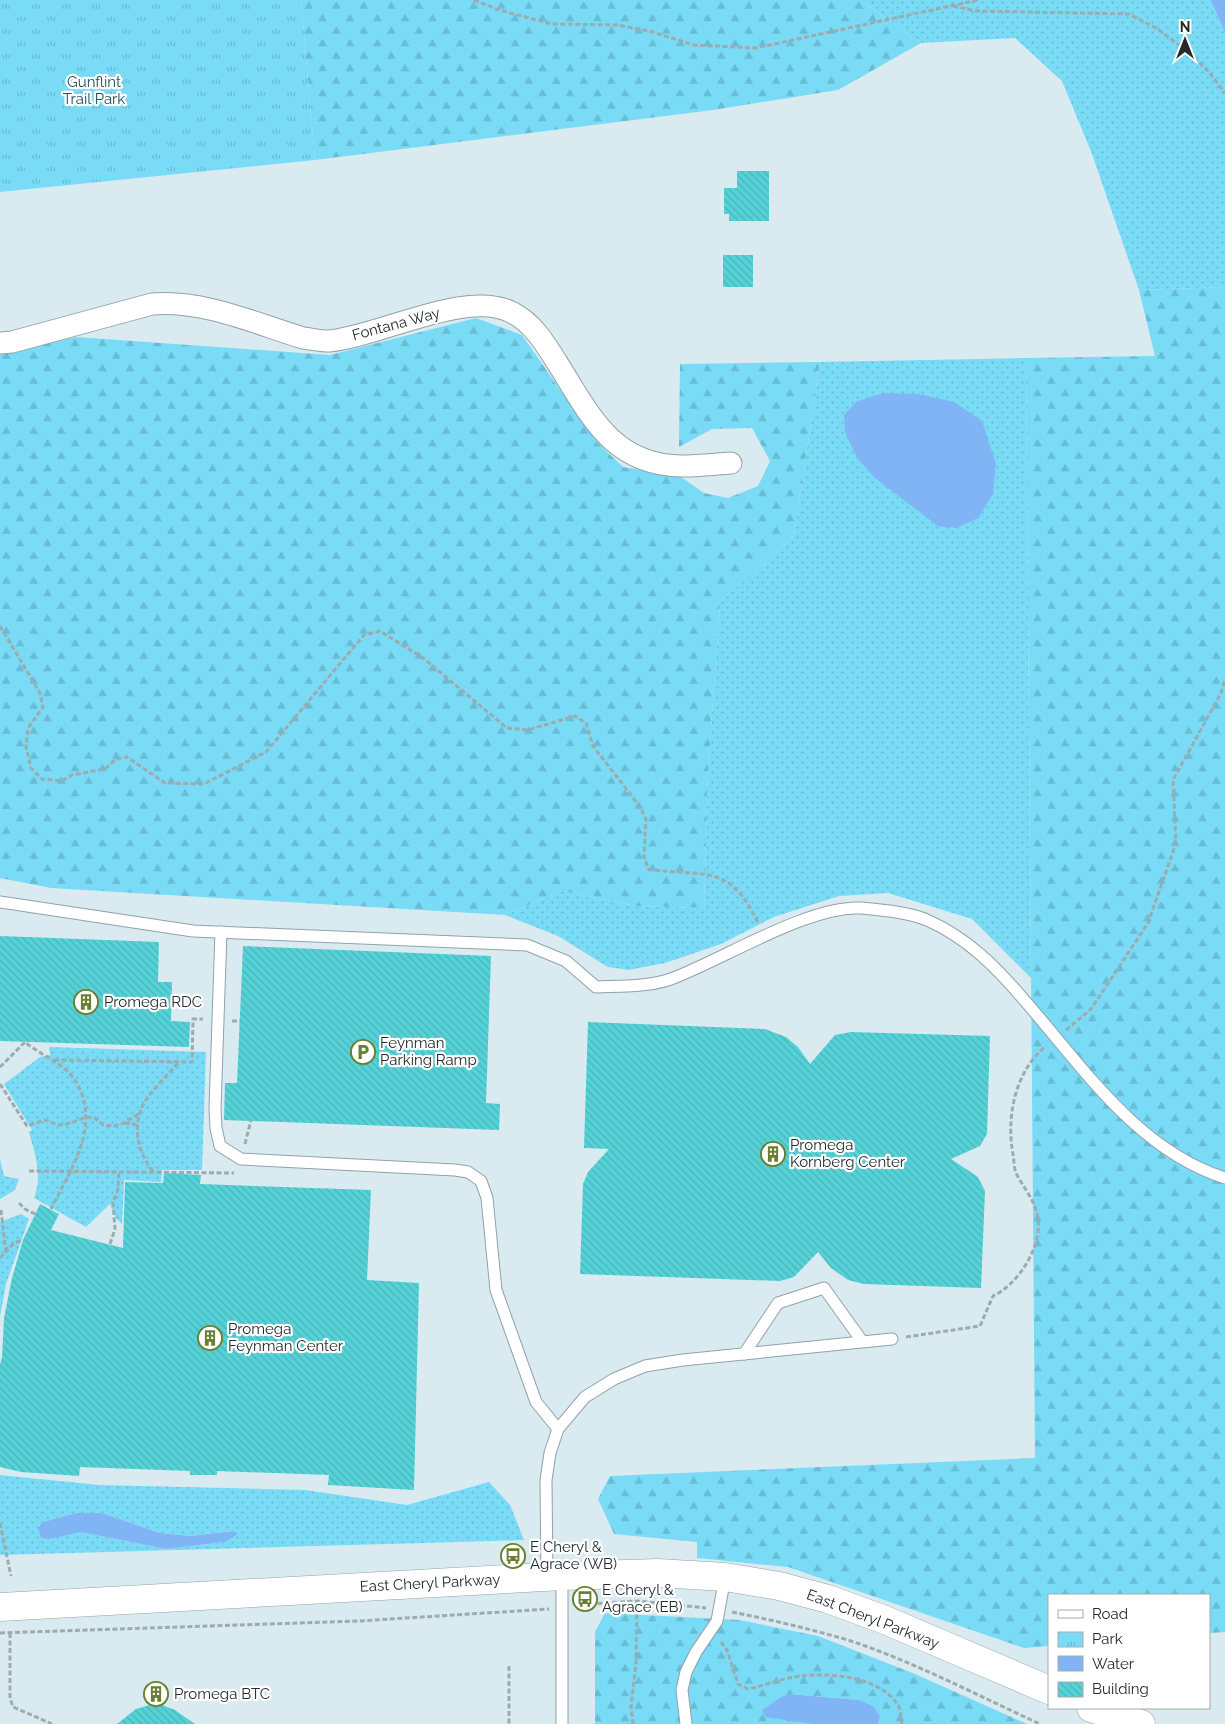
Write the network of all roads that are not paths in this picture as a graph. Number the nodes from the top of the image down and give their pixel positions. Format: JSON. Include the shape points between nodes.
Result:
{"nodes":[{"id":1,"x":0,"y":343,"type":"edge"},
{"id":2,"x":731,"y":463,"type":"dead end"},
{"id":3,"x":0,"y":902,"type":"edge"},
{"id":4,"x":222,"y":932,"type":"junction"},
{"id":5,"x":1225,"y":1178,"type":"edge"},
{"id":6,"x":892,"y":1338,"type":"road end"},
{"id":7,"x":862,"y":1341,"type":"junction"},
{"id":8,"x":744,"y":1354,"type":"junction"},
{"id":9,"x":558,"y":1429,"type":"junction"},
{"id":10,"x":554,"y":1577,"type":"junction"},
{"id":11,"x":725,"y":1577,"type":"junction"},
{"id":12,"x":0,"y":1607,"type":"edge"},
{"id":13,"x":1048,"y":1690,"type":"edge"},
{"id":14,"x":1094,"y":1709,"type":"edge"},
{"id":15,"x":562,"y":1724,"type":"edge"},
{"id":16,"x":686,"y":1724,"type":"edge"},
{"id":17,"x":1141,"y":1724,"type":"edge"}],
"edges":[{"from":1,"to":2,"type":"street","name":"Fontana Way","via":[[171,302],[193,304],[320,341],[370,333],[452,308],[493,306],[513,312],[530,326],[546,345],[591,417],[612,442],[650,462],[681,466]]},
{"from":3,"to":4,"type":"lane","via":[[193,931]]},
{"from":4,"to":5,"type":"lane","via":[[527,945],[566,961],[596,987],[669,979],[830,912],[858,908],[926,919],[961,938],[994,965],[1109,1100],[1159,1145],[1208,1173]]},
{"from":4,"to":9,"type":"lane","via":[[216,1128],[220,1146],[241,1159],[455,1170],[468,1172],[481,1181],[488,1198],[496,1290],[536,1402]]},
{"from":6,"to":7,"type":"lane"},
{"from":7,"to":8,"type":"lane"},
{"from":7,"to":8,"type":"lane","via":[[824,1288],[778,1303]]},
{"from":8,"to":9,"type":"lane","via":[[644,1366],[585,1397]]},
{"from":9,"to":10,"type":"lane","via":[[546,1480]]},
{"from":10,"to":11,"type":"street","name":"East Cheryl Parkway","via":[[658,1574]]},
{"from":10,"to":12,"type":"street","name":"East Cheryl Parkway"},
{"from":10,"to":15,"type":"lane"},
{"from":11,"to":13,"type":"street","name":"East Cheryl Parkway","via":[[828,1599]]},
{"from":11,"to":16,"type":"lane","via":[[720,1610],[712,1631],[686,1672],[682,1703]]},
{"from":14,"to":17,"type":"street"}]}
